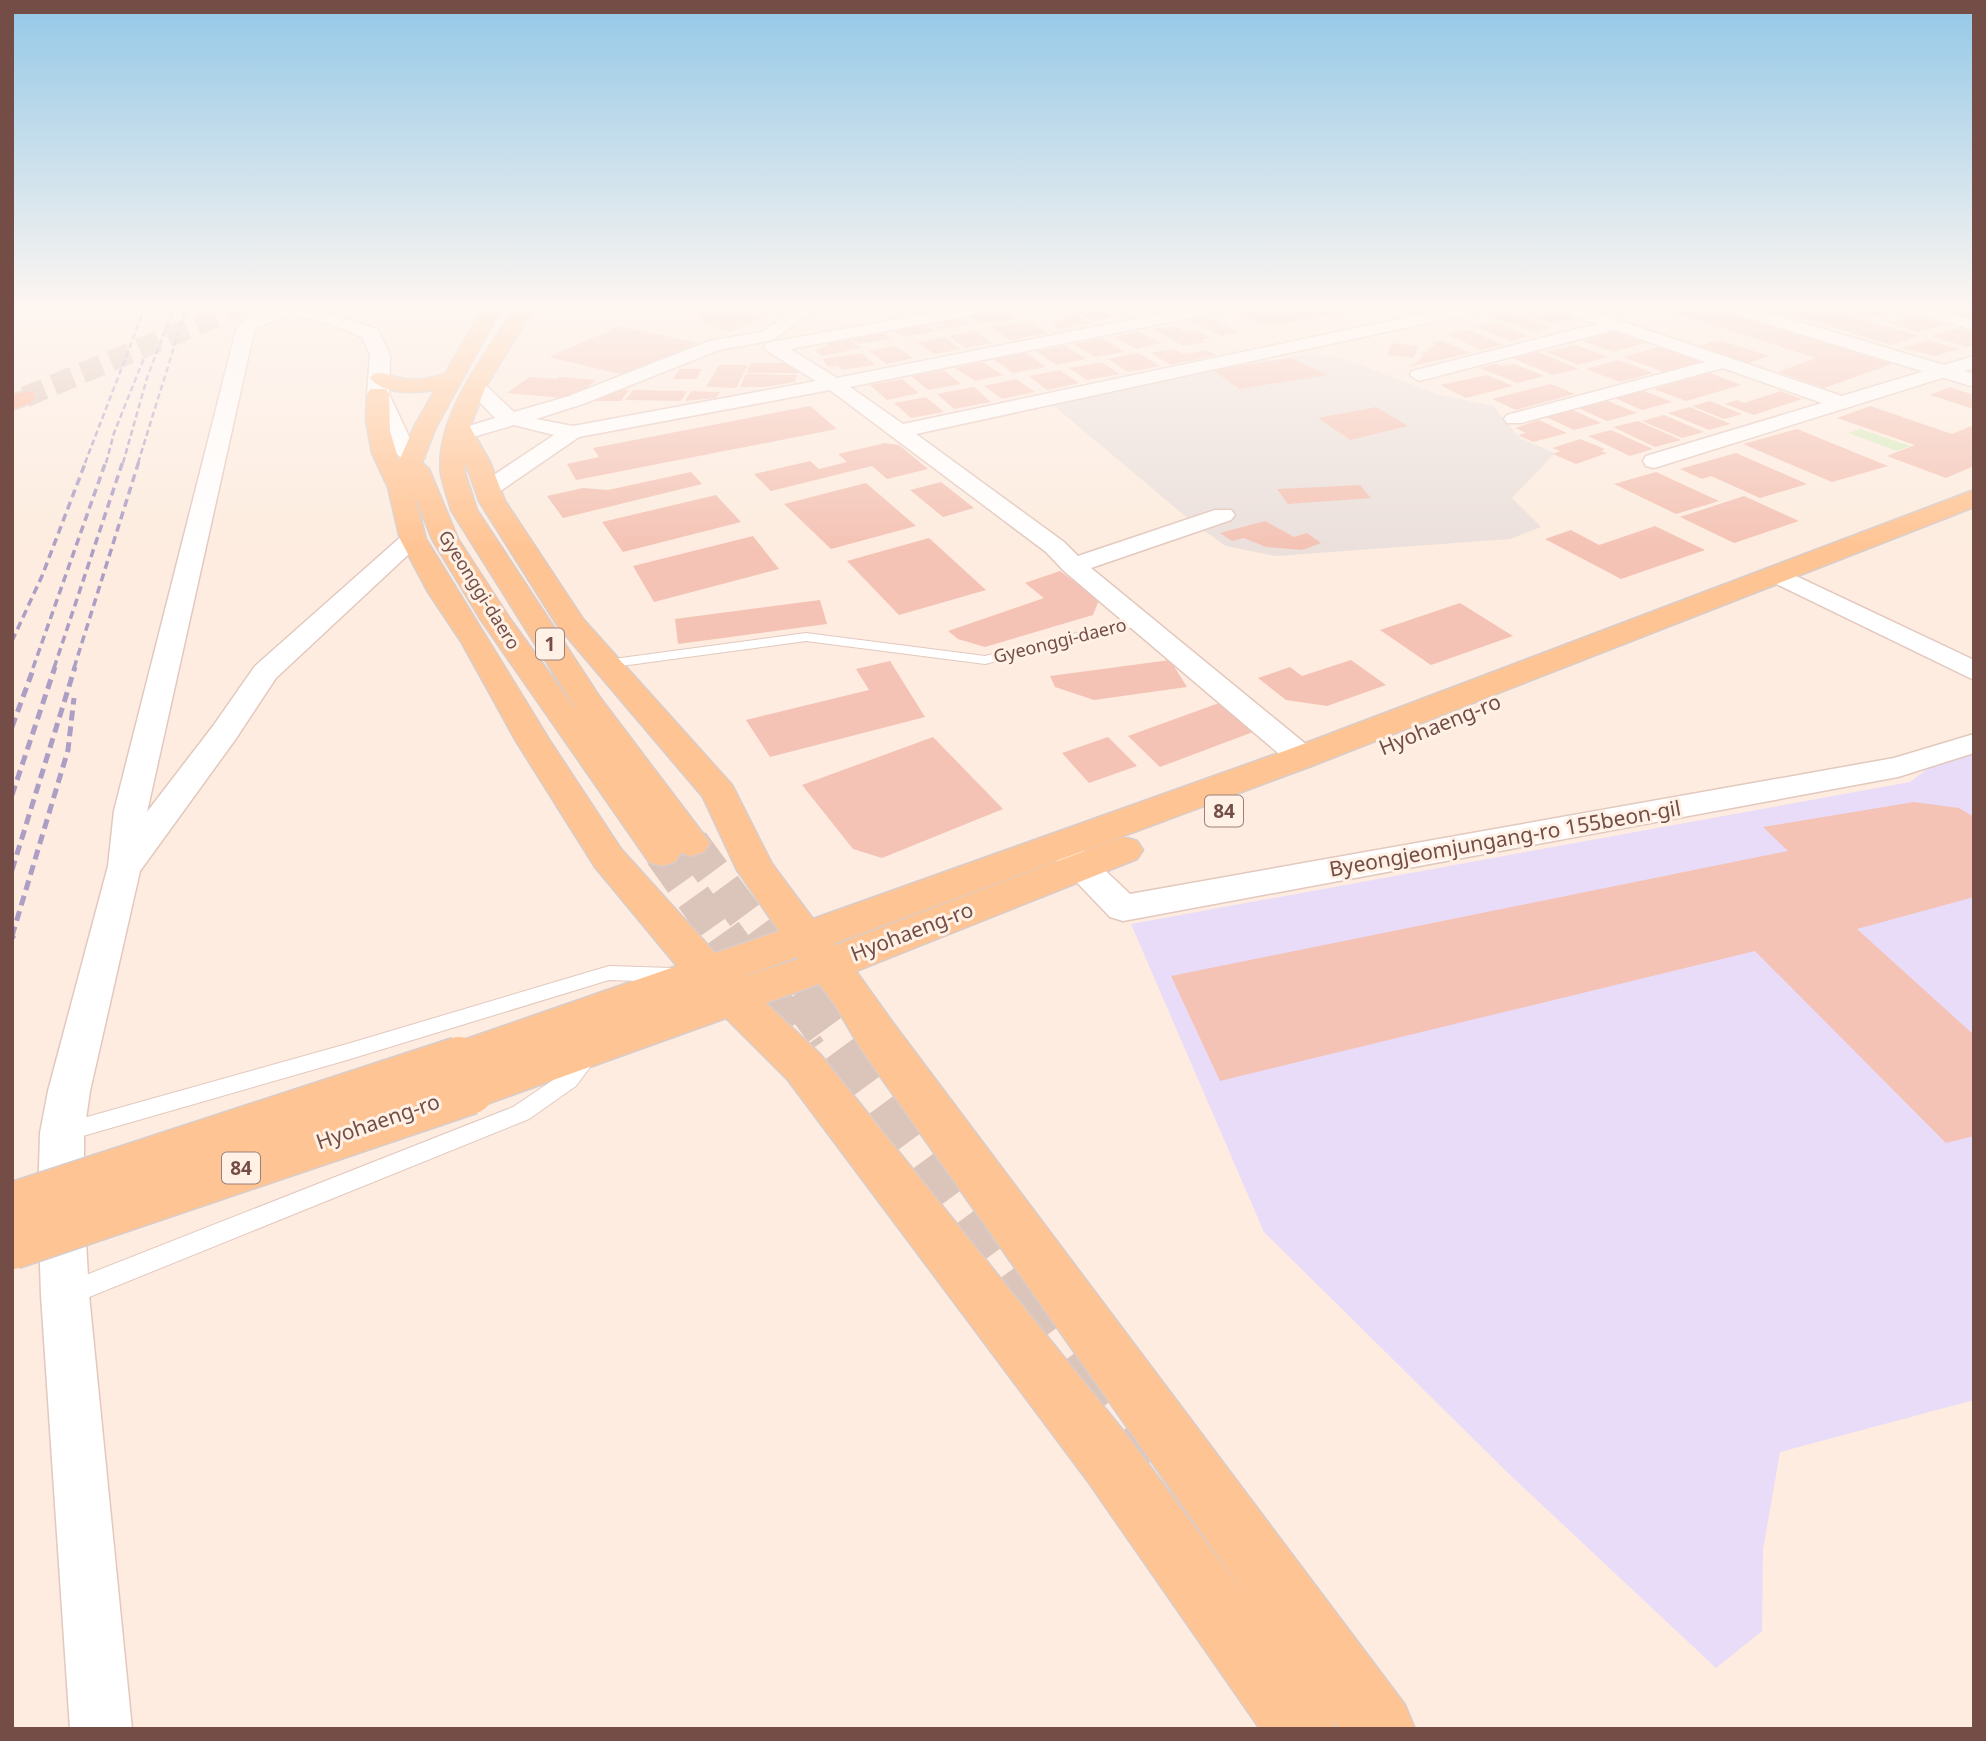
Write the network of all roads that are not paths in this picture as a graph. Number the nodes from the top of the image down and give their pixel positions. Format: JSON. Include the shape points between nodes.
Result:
{"nodes":[{"id":1,"x":232,"y":386,"type":"edge"},
{"id":2,"x":379,"y":386,"type":"joint"},
{"id":3,"x":448,"y":386,"type":"edge"},
{"id":4,"x":475,"y":386,"type":"joint"},
{"id":5,"x":611,"y":386,"type":"edge"},
{"id":6,"x":822,"y":386,"type":"edge"},
{"id":7,"x":837,"y":386,"type":"edge"},
{"id":8,"x":1104,"y":386,"type":"edge"},
{"id":9,"x":1636,"y":386,"type":"edge"},
{"id":10,"x":1792,"y":386,"type":"edge"},
{"id":11,"x":1897,"y":386,"type":"edge"},
{"id":12,"x":1842,"y":403,"type":"junction"},
{"id":13,"x":517,"y":419,"type":"junction"},
{"id":14,"x":1514,"y":419,"type":"dead end"},
{"id":15,"x":899,"y":431,"type":"junction"},
{"id":16,"x":459,"y":432,"type":"junction"},
{"id":17,"x":573,"y":432,"type":"junction"},
{"id":18,"x":1654,"y":461,"type":"dead end"},
{"id":19,"x":407,"y":472,"type":"junction"},
{"id":20,"x":488,"y":489,"type":"junction"},
{"id":21,"x":1974,"y":498,"type":"edge"},
{"id":22,"x":1223,"y":515,"type":"dead end"},
{"id":23,"x":1974,"y":520,"type":"edge"},
{"id":24,"x":413,"y":539,"type":"junction"},
{"id":25,"x":1073,"y":566,"type":"junction"},
{"id":26,"x":1788,"y":581,"type":"junction"},
{"id":27,"x":1140,"y":621,"type":"junction"},
{"id":28,"x":606,"y":664,"type":"junction"},
{"id":29,"x":1974,"y":671,"type":"edge"},
{"id":30,"x":1974,"y":743,"type":"edge"},
{"id":31,"x":1302,"y":757,"type":"junction"},
{"id":32,"x":691,"y":843,"type":"tunnel mouth"},
{"id":33,"x":662,"y":853,"type":"tunnel mouth"},
{"id":34,"x":1069,"y":856,"type":"junction"},
{"id":35,"x":123,"y":869,"type":"junction"},
{"id":36,"x":816,"y":952,"type":"junction"},
{"id":37,"x":720,"y":985,"type":"junction"},
{"id":38,"x":597,"y":1045,"type":"junction"},
{"id":39,"x":464,"y":1076,"type":"junction"},
{"id":40,"x":62,"y":1133,"type":"junction"},
{"id":41,"x":12,"y":1206,"type":"edge"},
{"id":42,"x":12,"y":1246,"type":"edge"},
{"id":43,"x":65,"y":1295,"type":"junction"},
{"id":44,"x":101,"y":1729,"type":"edge"},
{"id":45,"x":1302,"y":1729,"type":"edge"},
{"id":46,"x":1381,"y":1729,"type":"edge"}],
"edges":[{"from":1,"to":35,"type":"street","via":[[131,811]]},
{"from":2,"to":19,"type":"street","via":[[403,448]]},
{"from":2,"to":19,"type":"main road","via":[[375,418],[384,460]]},
{"from":3,"to":19,"type":"main road"},
{"from":4,"to":13,"type":"street","via":[[503,415]]},
{"from":4,"to":16,"type":"main road","name":"Gyeonggi-daero","number":"1"},
{"from":5,"to":13,"type":"street"},
{"from":6,"to":17,"type":"street"},
{"from":7,"to":15,"type":"street"},
{"from":8,"to":15,"type":"street"},
{"from":9,"to":14,"type":"street"},
{"from":10,"to":12,"type":"street"},
{"from":11,"to":12,"type":"street"},
{"from":12,"to":18,"type":"street"},
{"from":13,"to":16,"type":"street"},
{"from":13,"to":17,"type":"street"},
{"from":15,"to":25,"type":"street","via":[[1055,547]]},
{"from":16,"to":20,"type":"main road"},
{"from":16,"to":32,"type":"main road","name":"Gyeonggi-daero","number":"1","via":[[453,472],[464,510],[587,703]]},
{"from":17,"to":20,"type":"street"},
{"from":19,"to":24,"type":"main road"},
{"from":19,"to":33,"type":"main road","name":"Gyeonggi-daero","number":"1","via":[[541,686]]},
{"from":20,"to":28,"type":"main road","via":[[565,615]]},
{"from":21,"to":26,"type":"main road","name":"Hyohaeng-ro","number":"84"},
{"from":22,"to":25,"type":"street"},
{"from":23,"to":26,"type":"main road","name":"Hyohaeng-ro","number":"84"},
{"from":24,"to":35,"type":"street","via":[[265,672]]},
{"from":24,"to":37,"type":"main road","via":[[608,858]]},
{"from":25,"to":27,"type":"street"},
{"from":26,"to":29,"type":"street"},
{"from":26,"to":31,"type":"main road","name":"Hyohaeng-ro","number":"84"},
{"from":26,"to":34,"type":"main road","name":"Hyohaeng-ro","number":"84"},
{"from":27,"to":28,"type":"lane","name":"Gyeonggi-daero","via":[[985,660],[806,637]]},
{"from":27,"to":31,"type":"street"},
{"from":28,"to":36,"type":"main road","via":[[719,793],[755,870]]},
{"from":30,"to":34,"type":"street","name":"Byeongjeomjungang-ro 155beon-gil","via":[[1898,767],[1123,908]]},
{"from":31,"to":34,"type":"main road","name":"Hyohaeng-ro","number":"84"},
{"from":34,"to":36,"type":"main road","name":"Hyohaeng-ro","number":"84"},
{"from":35,"to":40,"type":"street"},
{"from":36,"to":37,"type":"main road","name":"Hyohaeng-ro","number":"84"},
{"from":36,"to":46,"type":"main road"},
{"from":37,"to":38,"type":"main road","name":"Hyohaeng-ro","number":"84"},
{"from":37,"to":39,"type":"main road","name":"Hyohaeng-ro","number":"84"},
{"from":37,"to":40,"type":"lane","via":[[609,972]]},
{"from":37,"to":45,"type":"main road","via":[[821,1089],[1108,1459]]},
{"from":38,"to":39,"type":"main road","name":"Hyohaeng-ro","number":"84"},
{"from":38,"to":43,"type":"lane","via":[[569,1080],[521,1113]]},
{"from":39,"to":41,"type":"main road","number":"84","bridge":true},
{"from":39,"to":42,"type":"main road","name":"Hyohaeng-ro","number":"84","bridge":true},
{"from":40,"to":43,"type":"street"},
{"from":43,"to":44,"type":"street"}]}
